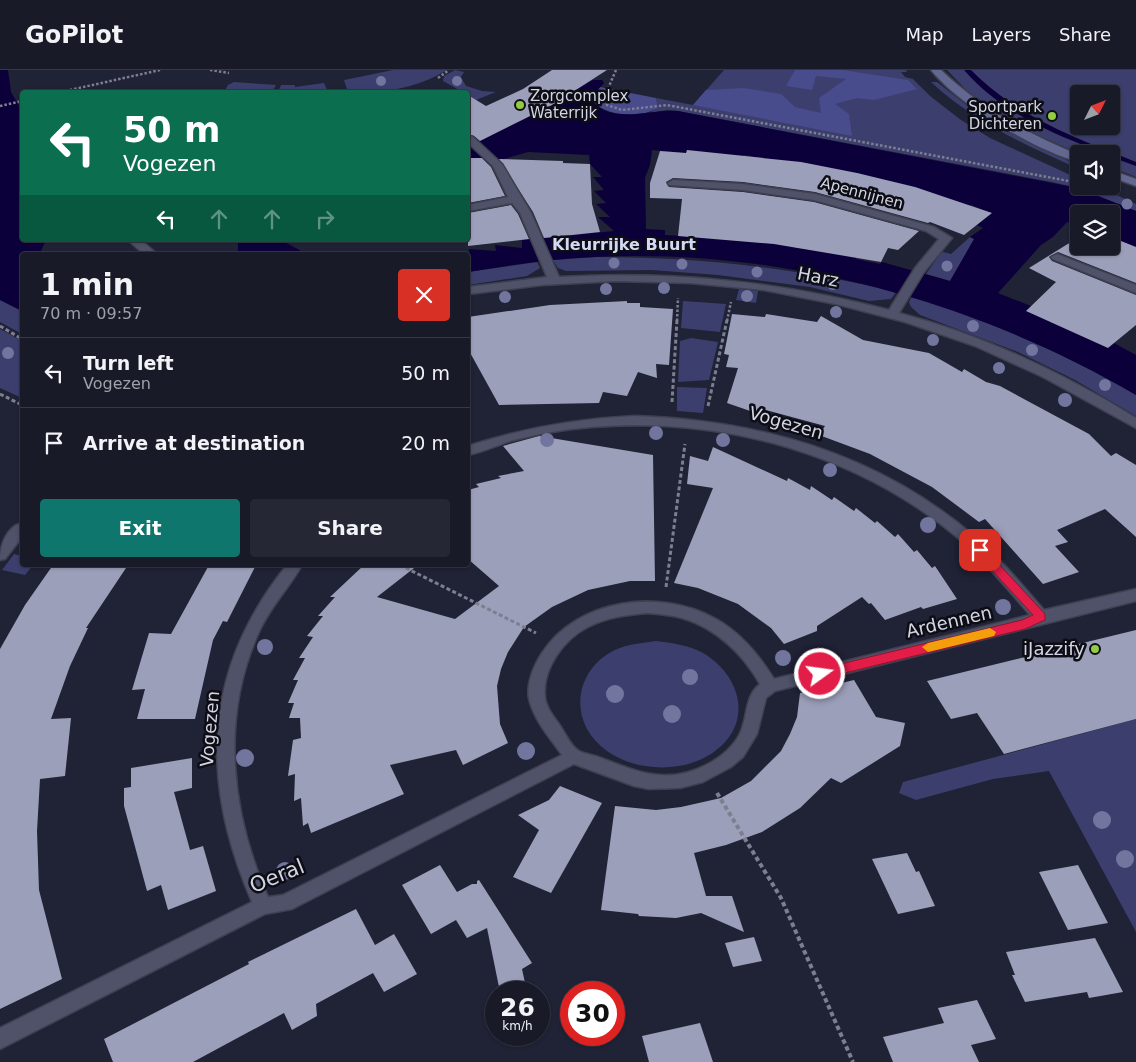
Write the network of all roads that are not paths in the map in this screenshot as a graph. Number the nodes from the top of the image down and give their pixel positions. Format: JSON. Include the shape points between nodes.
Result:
{"nodes":[{"id":1,"x":936,"y":70,"type":"edge"},
{"id":2,"x":470,"y":140,"type":"edge"},
{"id":3,"x":1070,"y":155,"type":"edge"},
{"id":4,"x":1120,"y":177,"type":"edge"},
{"id":5,"x":673,"y":183,"type":"dead end"},
{"id":6,"x":1136,"y":184,"type":"edge"},
{"id":7,"x":515,"y":199,"type":"junction"},
{"id":8,"x":470,"y":208,"type":"edge"},
{"id":9,"x":136,"y":242,"type":"edge"},
{"id":10,"x":148,"y":252,"type":"edge"},
{"id":11,"x":1057,"y":258,"type":"dead end"},
{"id":12,"x":554,"y":279,"type":"junction"},
{"id":13,"x":1136,"y":288,"type":"edge"},
{"id":14,"x":470,"y":291,"type":"edge"},
{"id":15,"x":892,"y":313,"type":"junction"},
{"id":16,"x":1136,"y":424,"type":"edge"},
{"id":17,"x":470,"y":450,"type":"edge"},
{"id":18,"x":20,"y":530,"type":"edge"},
{"id":19,"x":0,"y":555,"type":"edge"},
{"id":20,"x":293,"y":567,"type":"edge"},
{"id":21,"x":1136,"y":595,"type":"edge"},
{"id":22,"x":1041,"y":617,"type":"junction"},
{"id":23,"x":770,"y":686,"type":"junction"},
{"id":24,"x":572,"y":757,"type":"junction"},
{"id":25,"x":263,"y":906,"type":"junction"},
{"id":26,"x":0,"y":1039,"type":"edge"}],
"edges":[{"from":1,"to":3,"type":"street","via":[[983,110],[1021,133]]},
{"from":2,"to":7,"type":"street","via":[[495,162]]},
{"from":4,"to":6,"type":"street"},
{"from":5,"to":15,"type":"street","name":"Apennijnen","via":[[743,187],[815,197],[930,229],[946,238],[919,270]]},
{"from":7,"to":8,"type":"street"},
{"from":7,"to":12,"type":"street"},
{"from":9,"to":10,"type":"street"},
{"from":11,"to":13,"type":"street"},
{"from":12,"to":14,"type":"street","name":"Harz"},
{"from":12,"to":15,"type":"street","name":"Harz","via":[[646,276],[736,283],[819,296]]},
{"from":15,"to":16,"type":"street","name":"Harz","via":[[1047,373]]},
{"from":17,"to":22,"type":"street","name":"Vogezen","via":[[511,437],[611,422],[704,425],[803,446],[886,483],[959,531]]},
{"from":18,"to":19,"type":"street"},
{"from":20,"to":25,"type":"street","name":"Vogezen","via":[[274,590],[250,632],[229,707],[225,753],[228,801],[242,861]]},
{"from":21,"to":22,"type":"street","name":"Ardennen"},
{"from":22,"to":23,"type":"street","name":"Ardennen","via":[[1025,624]]},
{"from":23,"to":24,"type":"street","via":[[758,695],[746,739],[728,760],[704,774],[668,782],[635,779],[587,759]]},
{"from":23,"to":24,"type":"street","via":[[741,646],[715,625],[683,612],[647,608],[613,611],[582,623],[557,643],[541,668],[537,697],[543,716]]},
{"from":24,"to":25,"type":"street","name":"Oeral","via":[[285,903]]},
{"from":25,"to":26,"type":"street","name":"Oeral"}]}
